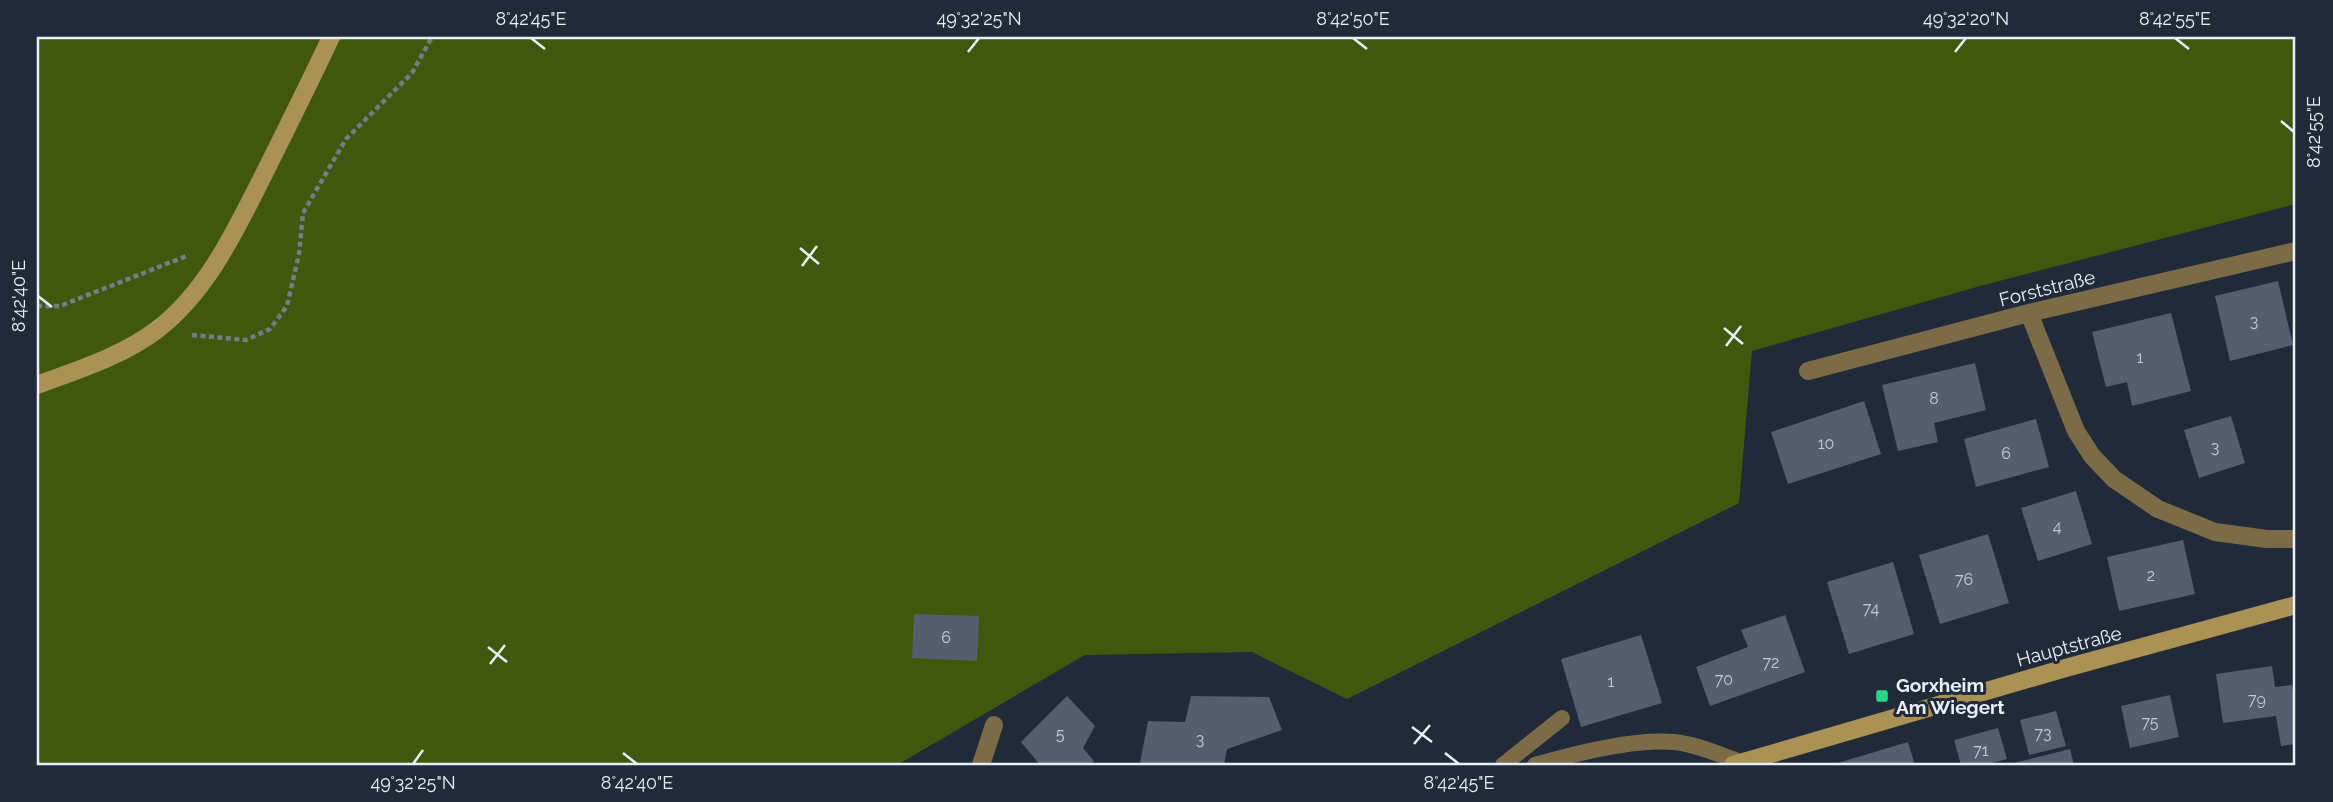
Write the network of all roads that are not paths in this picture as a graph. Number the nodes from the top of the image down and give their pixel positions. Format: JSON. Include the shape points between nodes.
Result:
{"nodes":[{"id":1,"x":331,"y":37,"type":"edge"},
{"id":2,"x":2296,"y":251,"type":"edge"},
{"id":3,"x":2029,"y":313,"type":"junction"},
{"id":4,"x":1808,"y":371,"type":"dead end"},
{"id":5,"x":37,"y":385,"type":"edge"},
{"id":6,"x":2296,"y":539,"type":"edge"},
{"id":7,"x":2296,"y":605,"type":"edge"},
{"id":8,"x":1562,"y":718,"type":"dead end"},
{"id":9,"x":994,"y":725,"type":"dead end"},
{"id":10,"x":1737,"y":764,"type":"edge"},
{"id":11,"x":981,"y":765,"type":"edge"},
{"id":12,"x":1503,"y":765,"type":"edge"},
{"id":13,"x":1535,"y":765,"type":"edge"}],
"edges":[{"from":1,"to":5,"type":"main road","via":[[232,237],[183,306],[156,330],[102,361]]},
{"from":2,"to":3,"type":"street","name":"Forststraße"},
{"from":3,"to":4,"type":"street","name":"Forststraße"},
{"from":3,"to":6,"type":"street","via":[[2076,431],[2114,479],[2158,509],[2215,531]]},
{"from":7,"to":10,"type":"main road","name":"Hauptstraße"},
{"from":8,"to":12,"type":"lane"},
{"from":9,"to":11,"type":"street"},
{"from":10,"to":13,"type":"lane","via":[[1675,742],[1578,752]]}]}
